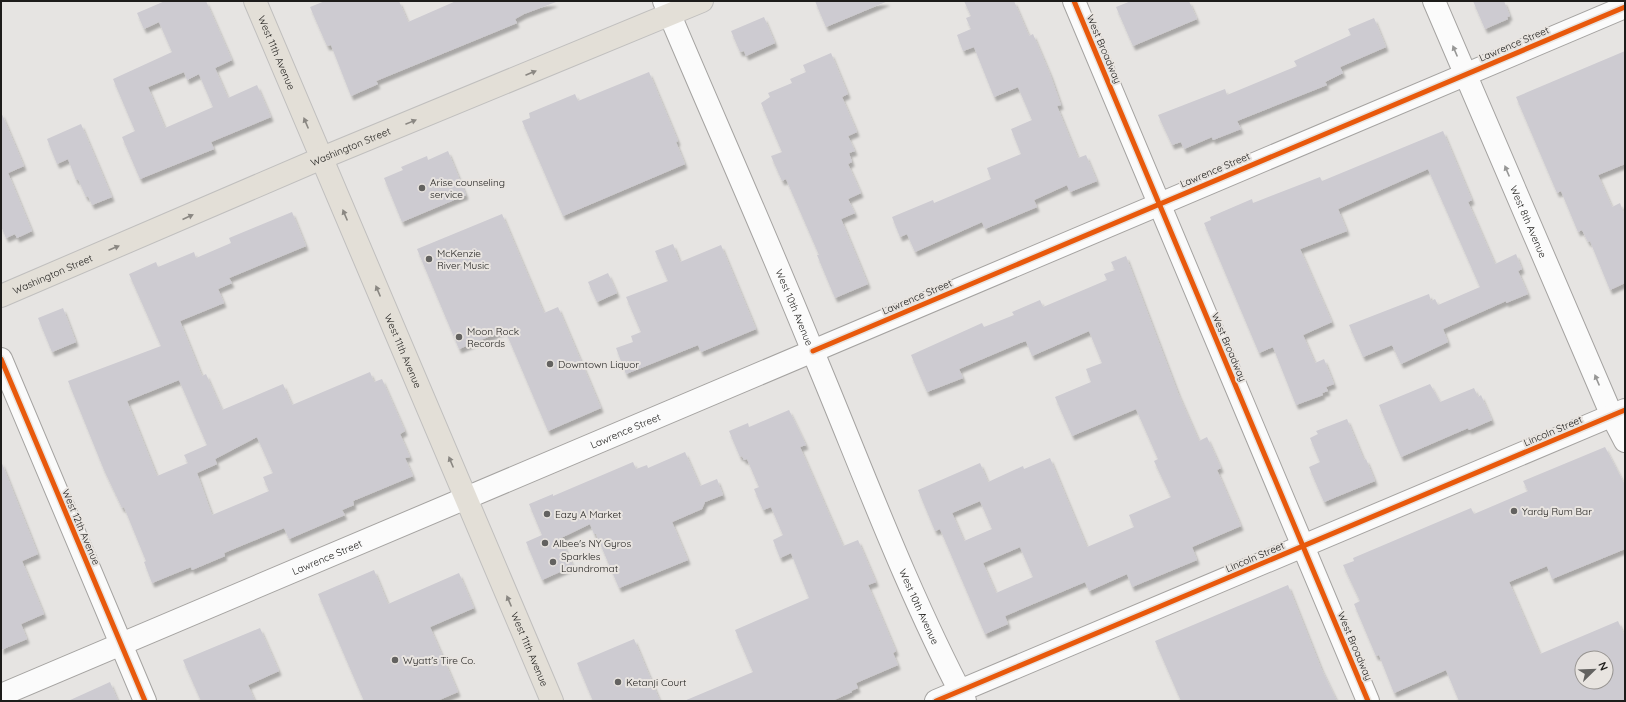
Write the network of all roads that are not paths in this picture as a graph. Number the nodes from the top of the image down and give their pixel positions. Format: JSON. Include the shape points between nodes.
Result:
{"nodes":[{"id":1,"x":255,"y":1,"type":"edge"},
{"id":2,"x":702,"y":1,"type":"edge"},
{"id":3,"x":1074,"y":1,"type":"edge"},
{"id":4,"x":1434,"y":1,"type":"edge"},
{"id":5,"x":1625,"y":7,"type":"edge"},
{"id":6,"x":667,"y":8,"type":"edge"},
{"id":7,"x":1466,"y":75,"type":"junction"},
{"id":8,"x":322,"y":158,"type":"junction"},
{"id":9,"x":1160,"y":203,"type":"junction"},
{"id":10,"x":1,"y":296,"type":"edge"},
{"id":11,"x":813,"y":351,"type":"junction"},
{"id":12,"x":1,"y":359,"type":"edge"},
{"id":13,"x":1618,"y":413,"type":"edge"},
{"id":14,"x":1625,"y":441,"type":"edge"},
{"id":15,"x":466,"y":498,"type":"junction"},
{"id":16,"x":1303,"y":547,"type":"junction"},
{"id":17,"x":121,"y":644,"type":"junction"},
{"id":18,"x":1,"y":695,"type":"edge"},
{"id":19,"x":962,"y":696,"type":"edge"},
{"id":20,"x":145,"y":701,"type":"edge"},
{"id":21,"x":552,"y":701,"type":"edge"},
{"id":22,"x":936,"y":701,"type":"edge"},
{"id":23,"x":1368,"y":701,"type":"edge"}],
"edges":[{"from":8,"to":1,"type":"main road","name":"West 11th Avenue","one_way":true},
{"from":2,"to":6,"type":"main road","name":"Washington Street"},
{"from":3,"to":9,"type":"street","name":"West Broadway"},
{"from":7,"to":4,"type":"street","name":"West 8th Avenue","one_way":true},
{"from":5,"to":7,"type":"street","name":"Lawrence Street"},
{"from":8,"to":6,"type":"main road","name":"Washington Street","one_way":true},
{"from":6,"to":11,"type":"street","name":"West 10th Avenue"},
{"from":7,"to":9,"type":"street","name":"Lawrence Street"},
{"from":13,"to":7,"type":"street","name":"West 8th Avenue","one_way":true},
{"from":10,"to":8,"type":"main road","name":"Washington Street","one_way":true},
{"from":15,"to":8,"type":"main road","name":"West 11th Avenue","one_way":true},
{"from":9,"to":11,"type":"street","name":"Lawrence Street"},
{"from":9,"to":16,"type":"street","name":"West Broadway"},
{"from":11,"to":15,"type":"street","name":"Lawrence Street"},
{"from":11,"to":19,"type":"street","name":"West 10th Avenue","via":[[883,522],[943,659]]},
{"from":12,"to":17,"type":"street","name":"West 12th Avenue"},
{"from":13,"to":14,"type":"street","name":"West 8th Avenue"},
{"from":13,"to":16,"type":"street","name":"Lincoln Street"},
{"from":15,"to":17,"type":"street","name":"Lawrence Street"},
{"from":21,"to":15,"type":"main road","name":"West 11th Avenue","one_way":true},
{"from":16,"to":19,"type":"street","name":"Lincoln Street"},
{"from":16,"to":23,"type":"street","name":"West Broadway"},
{"from":17,"to":18,"type":"street","name":"Lawrence Street"},
{"from":17,"to":20,"type":"street","name":"West 12th Avenue"},
{"from":19,"to":22,"type":"street","name":"Lincoln Street"}]}
